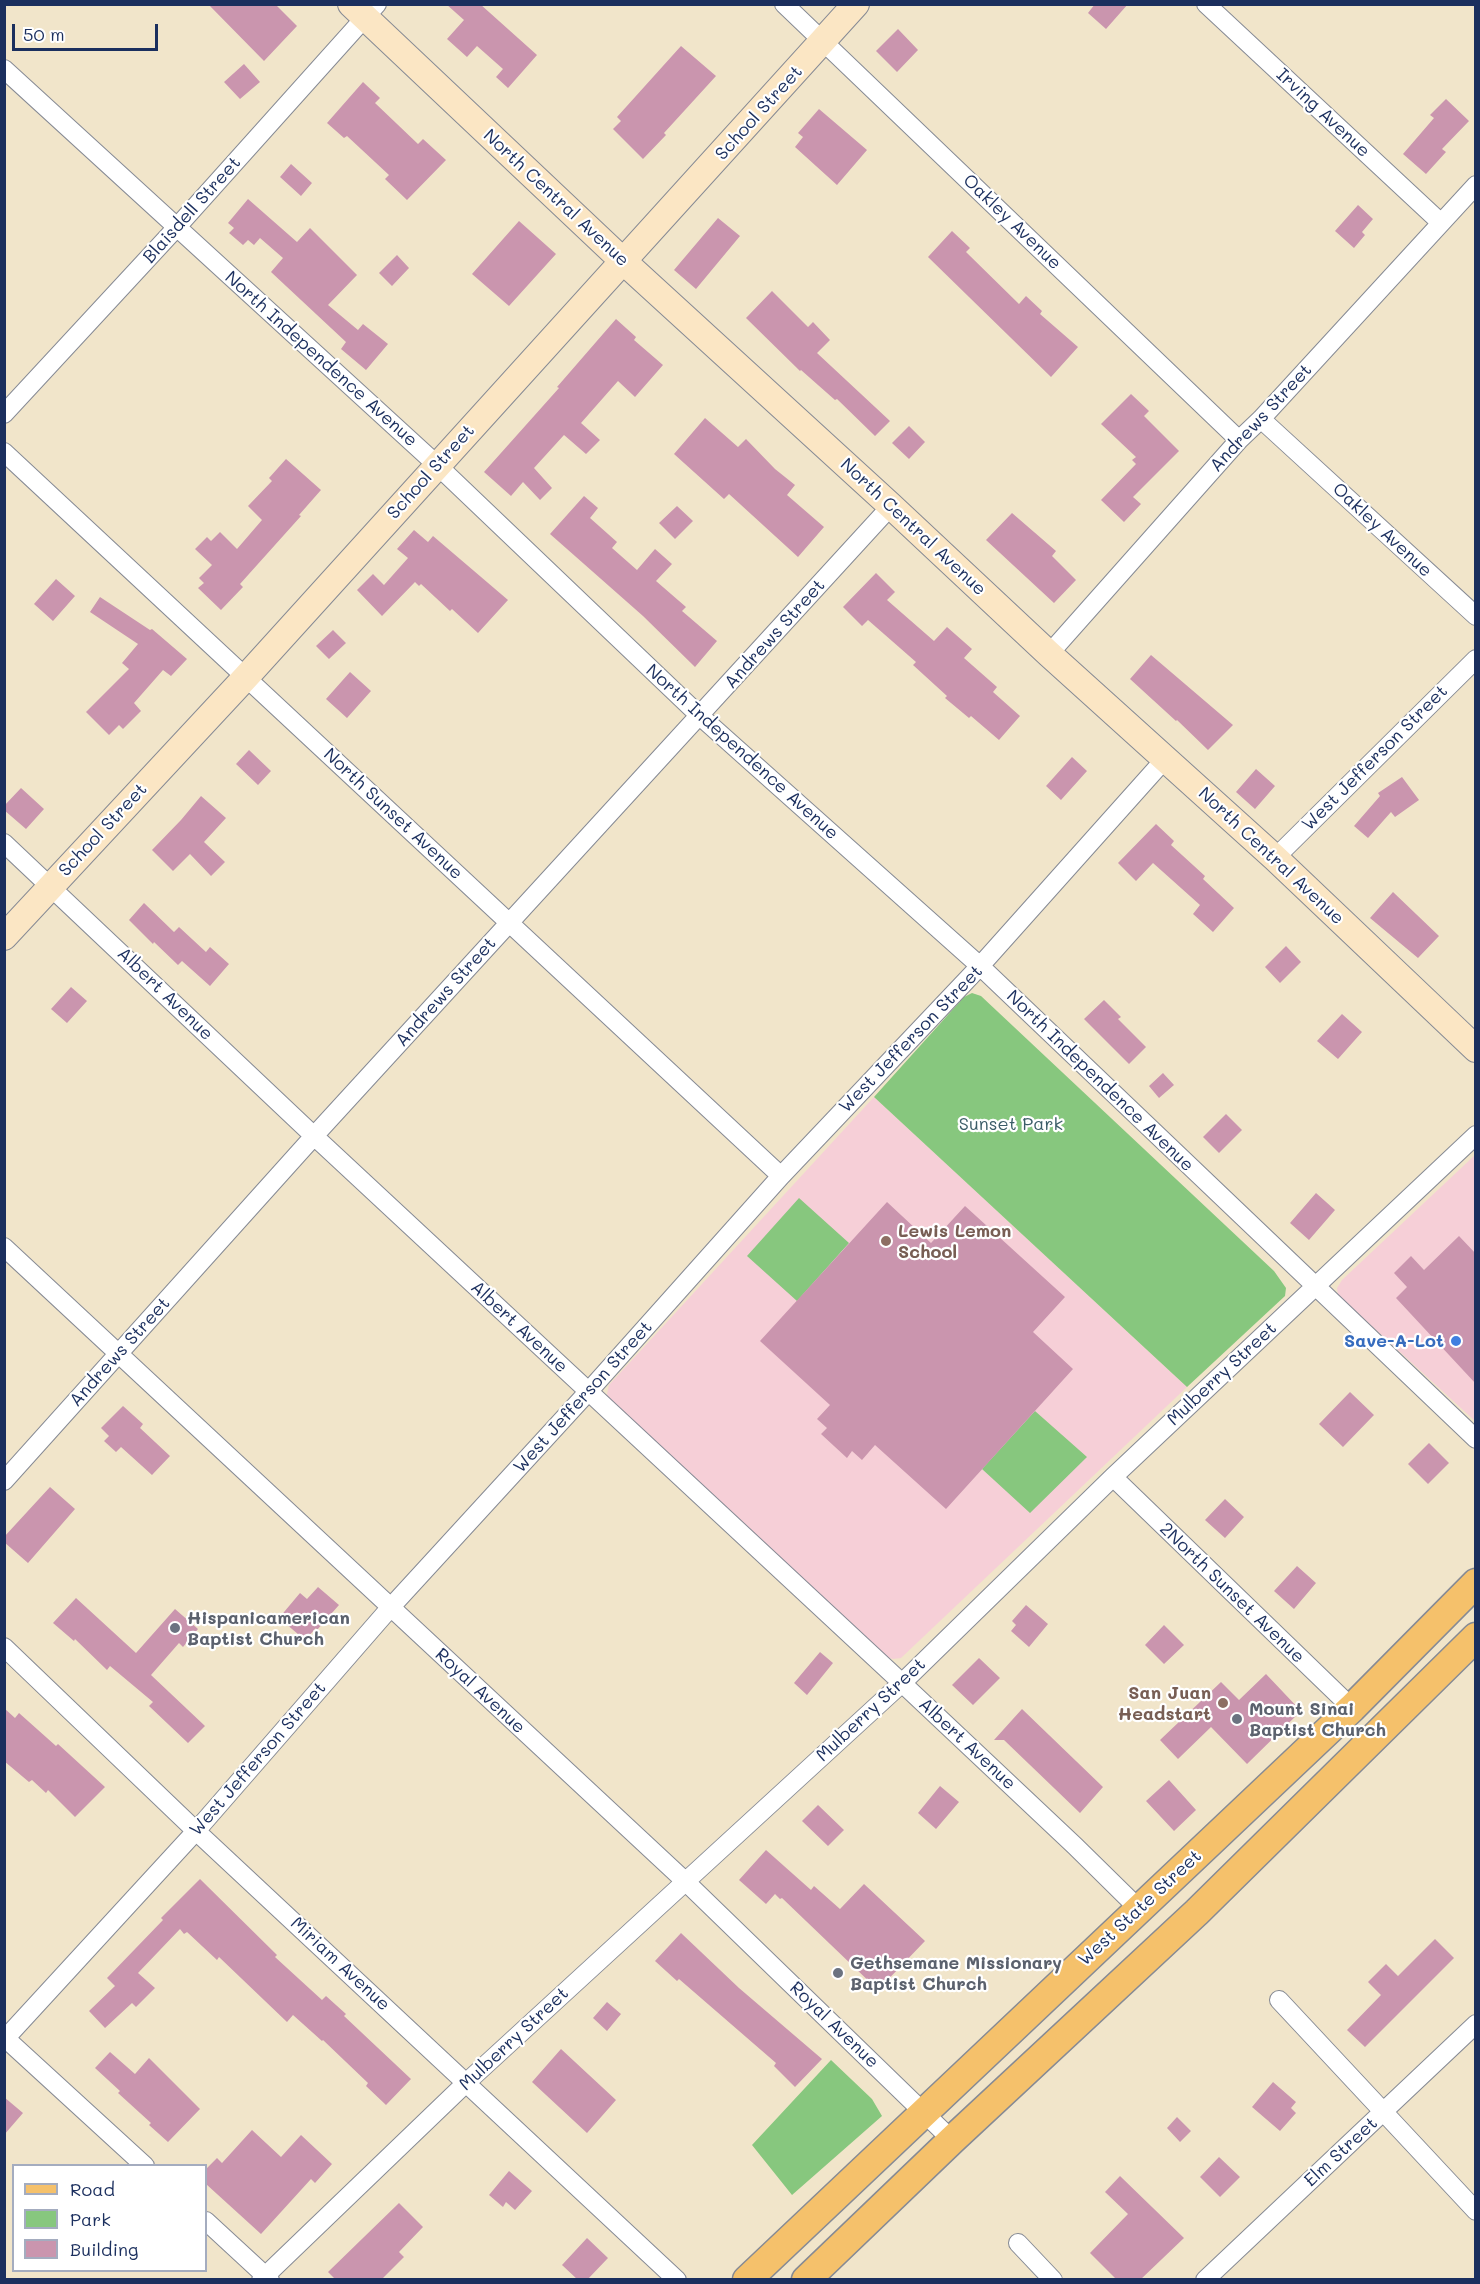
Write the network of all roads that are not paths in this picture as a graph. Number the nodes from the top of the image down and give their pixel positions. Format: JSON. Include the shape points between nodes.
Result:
{"nodes":[{"id":1,"x":784,"y":4,"type":"edge"},
{"id":2,"x":856,"y":4,"type":"edge"},
{"id":3,"x":1206,"y":4,"type":"edge"},
{"id":4,"x":364,"y":9,"type":"edge"},
{"id":5,"x":824,"y":41,"type":"junction"},
{"id":6,"x":4,"y":69,"type":"edge"},
{"id":7,"x":1476,"y":185,"type":"edge"},
{"id":8,"x":1440,"y":222,"type":"junction"},
{"id":9,"x":177,"y":227,"type":"junction"},
{"id":10,"x":623,"y":261,"type":"junction"},
{"id":11,"x":4,"y":414,"type":"edge"},
{"id":12,"x":1261,"y":419,"type":"junction"},
{"id":13,"x":1239,"y":440,"type":"junction"},
{"id":14,"x":5,"y":455,"type":"edge"},
{"id":15,"x":437,"y":465,"type":"junction"},
{"id":16,"x":891,"y":506,"type":"junction"},
{"id":17,"x":1476,"y":616,"type":"edge"},
{"id":18,"x":1049,"y":654,"type":"junction"},
{"id":19,"x":1476,"y":659,"type":"edge"},
{"id":20,"x":246,"y":677,"type":"junction"},
{"id":21,"x":700,"y":716,"type":"junction"},
{"id":22,"x":1165,"y":759,"type":"junction"},
{"id":23,"x":4,"y":843,"type":"edge"},
{"id":24,"x":1275,"y":858,"type":"junction"},
{"id":25,"x":52,"y":886,"type":"junction"},
{"id":26,"x":510,"y":923,"type":"junction"},
{"id":27,"x":4,"y":938,"type":"edge"},
{"id":28,"x":980,"y":966,"type":"junction"},
{"id":29,"x":1476,"y":1049,"type":"edge"},
{"id":30,"x":1476,"y":1135,"type":"edge"},
{"id":31,"x":314,"y":1136,"type":"junction"},
{"id":32,"x":781,"y":1176,"type":"junction"},
{"id":33,"x":4,"y":1247,"type":"edge"},
{"id":34,"x":1315,"y":1286,"type":"junction"},
{"id":35,"x":118,"y":1353,"type":"junction"},
{"id":36,"x":588,"y":1392,"type":"junction"},
{"id":37,"x":1476,"y":1439,"type":"edge"},
{"id":38,"x":1113,"y":1477,"type":"junction"},
{"id":39,"x":4,"y":1481,"type":"edge"},
{"id":40,"x":1476,"y":1583,"type":"edge"},
{"id":41,"x":390,"y":1608,"type":"junction"},
{"id":42,"x":1476,"y":1637,"type":"edge"},
{"id":43,"x":4,"y":1647,"type":"edge"},
{"id":44,"x":902,"y":1683,"type":"junction"},
{"id":45,"x":1352,"y":1708,"type":"junction"},
{"id":46,"x":196,"y":1831,"type":"junction"},
{"id":47,"x":686,"y":1882,"type":"junction"},
{"id":48,"x":1139,"y":1909,"type":"junction"},
{"id":49,"x":1279,"y":2000,"type":"dead end"},
{"id":50,"x":1476,"y":2024,"type":"edge"},
{"id":51,"x":5,"y":2039,"type":"edge"},
{"id":52,"x":467,"y":2082,"type":"junction"},
{"id":53,"x":924,"y":2112,"type":"junction"},
{"id":54,"x":1384,"y":2112,"type":"junction"},
{"id":55,"x":952,"y":2140,"type":"junction"},
{"id":56,"x":143,"y":2164,"type":"edge"},
{"id":57,"x":1476,"y":2211,"type":"edge"},
{"id":58,"x":207,"y":2222,"type":"edge"},
{"id":59,"x":1017,"y":2243,"type":"dead end"},
{"id":60,"x":266,"y":2278,"type":"edge"},
{"id":61,"x":677,"y":2280,"type":"edge"},
{"id":62,"x":747,"y":2280,"type":"edge"},
{"id":63,"x":806,"y":2280,"type":"edge"},
{"id":64,"x":1053,"y":2280,"type":"edge"},
{"id":65,"x":1205,"y":2280,"type":"edge"}],
"edges":[{"from":1,"to":5,"type":"street","name":"Oakley Avenue"},
{"from":2,"to":5,"type":"main road","name":"School Street"},
{"from":3,"to":8,"type":"street","name":"Irving Avenue"},
{"from":4,"to":9,"type":"street","name":"Blaisdell Street"},
{"from":4,"to":10,"type":"main road","name":"North Central Avenue"},
{"from":5,"to":10,"type":"main road","name":"School Street"},
{"from":5,"to":13,"type":"street","name":"Oakley Avenue"},
{"from":6,"to":9,"type":"street","name":"North Independence Avenue"},
{"from":7,"to":8,"type":"street","name":"Andrews Street"},
{"from":8,"to":12,"type":"street","name":"Andrews Street"},
{"from":9,"to":11,"type":"street","name":"Blaisdell Street"},
{"from":9,"to":15,"type":"street","name":"North Independence Avenue"},
{"from":10,"to":15,"type":"main road","name":"School Street"},
{"from":10,"to":16,"type":"main road","name":"North Central Avenue"},
{"from":12,"to":13,"type":"street","name":"Andrews Street"},
{"from":12,"to":17,"type":"street","name":"Oakley Avenue"},
{"from":13,"to":18,"type":"street","name":"Andrews Street"},
{"from":14,"to":20,"type":"street","name":"North Sunset Avenue"},
{"from":15,"to":20,"type":"main road","name":"School Street"},
{"from":15,"to":21,"type":"street","name":"North Independence Avenue"},
{"from":16,"to":18,"type":"main road","name":"North Central Avenue"},
{"from":16,"to":21,"type":"street","name":"Andrews Street"},
{"from":18,"to":22,"type":"main road","name":"North Central Avenue"},
{"from":19,"to":24,"type":"street","name":"West Jefferson Street"},
{"from":20,"to":25,"type":"main road","name":"School Street"},
{"from":20,"to":26,"type":"street","name":"North Sunset Avenue"},
{"from":21,"to":26,"type":"street","name":"Andrews Street"},
{"from":21,"to":28,"type":"street","name":"North Independence Avenue"},
{"from":22,"to":24,"type":"main road","name":"North Central Avenue"},
{"from":22,"to":28,"type":"street","name":"West Jefferson Street"},
{"from":23,"to":25,"type":"street","name":"Albert Avenue"},
{"from":24,"to":29,"type":"main road","name":"North Central Avenue"},
{"from":25,"to":27,"type":"main road","name":"School Street"},
{"from":25,"to":31,"type":"street","name":"Albert Avenue"},
{"from":26,"to":31,"type":"street","name":"Andrews Street"},
{"from":26,"to":32,"type":"street","name":"North Sunset Avenue"},
{"from":28,"to":32,"type":"street","name":"West Jefferson Street"},
{"from":28,"to":34,"type":"street","name":"North Independence Avenue"},
{"from":30,"to":34,"type":"street","name":"Mulberry Street"},
{"from":31,"to":35,"type":"street","name":"Andrews Street"},
{"from":31,"to":36,"type":"street","name":"Albert Avenue"},
{"from":32,"to":36,"type":"street","name":"West Jefferson Street"},
{"from":33,"to":35,"type":"street","name":"Royal Avenue"},
{"from":34,"to":37,"type":"street","name":"North Independence Avenue"},
{"from":34,"to":38,"type":"street","name":"Mulberry Street"},
{"from":35,"to":39,"type":"street","name":"Andrews Street"},
{"from":35,"to":41,"type":"street","name":"Royal Avenue"},
{"from":36,"to":41,"type":"street","name":"West Jefferson Street"},
{"from":36,"to":44,"type":"street","name":"Albert Avenue"},
{"from":38,"to":44,"type":"street","name":"Mulberry Street"},
{"from":38,"to":45,"type":"street","name":"2North Sunset Avenue"},
{"from":40,"to":45,"type":"main road","name":"West State Street"},
{"from":41,"to":46,"type":"street","name":"West Jefferson Street"},
{"from":41,"to":47,"type":"street","name":"Royal Avenue"},
{"from":42,"to":55,"type":"main road","via":[[1197,1912]]},
{"from":43,"to":46,"type":"street","name":"Miriam Avenue"},
{"from":44,"to":47,"type":"street","name":"Mulberry Street"},
{"from":44,"to":48,"type":"street","name":"Albert Avenue"},
{"from":45,"to":48,"type":"main road","name":"West State Street"},
{"from":46,"to":51,"type":"street","name":"West Jefferson Street"},
{"from":46,"to":52,"type":"street","name":"Miriam Avenue"},
{"from":47,"to":52,"type":"street","name":"Mulberry Street"},
{"from":47,"to":53,"type":"street","name":"Royal Avenue"},
{"from":48,"to":53,"type":"main road","name":"West State Street"},
{"from":49,"to":54,"type":"street"},
{"from":50,"to":54,"type":"street","name":"Elm Street"},
{"from":51,"to":56,"type":"street"},
{"from":52,"to":60,"type":"street","name":"Mulberry Street"},
{"from":52,"to":61,"type":"street","name":"Miriam Avenue"},
{"from":53,"to":55,"type":"street","name":"Royal Avenue"},
{"from":53,"to":62,"type":"main road","name":"West State Street"},
{"from":54,"to":57,"type":"street"},
{"from":54,"to":65,"type":"street","name":"Elm Street"},
{"from":55,"to":63,"type":"main road"},
{"from":58,"to":60,"type":"street"},
{"from":59,"to":64,"type":"street"}]}
